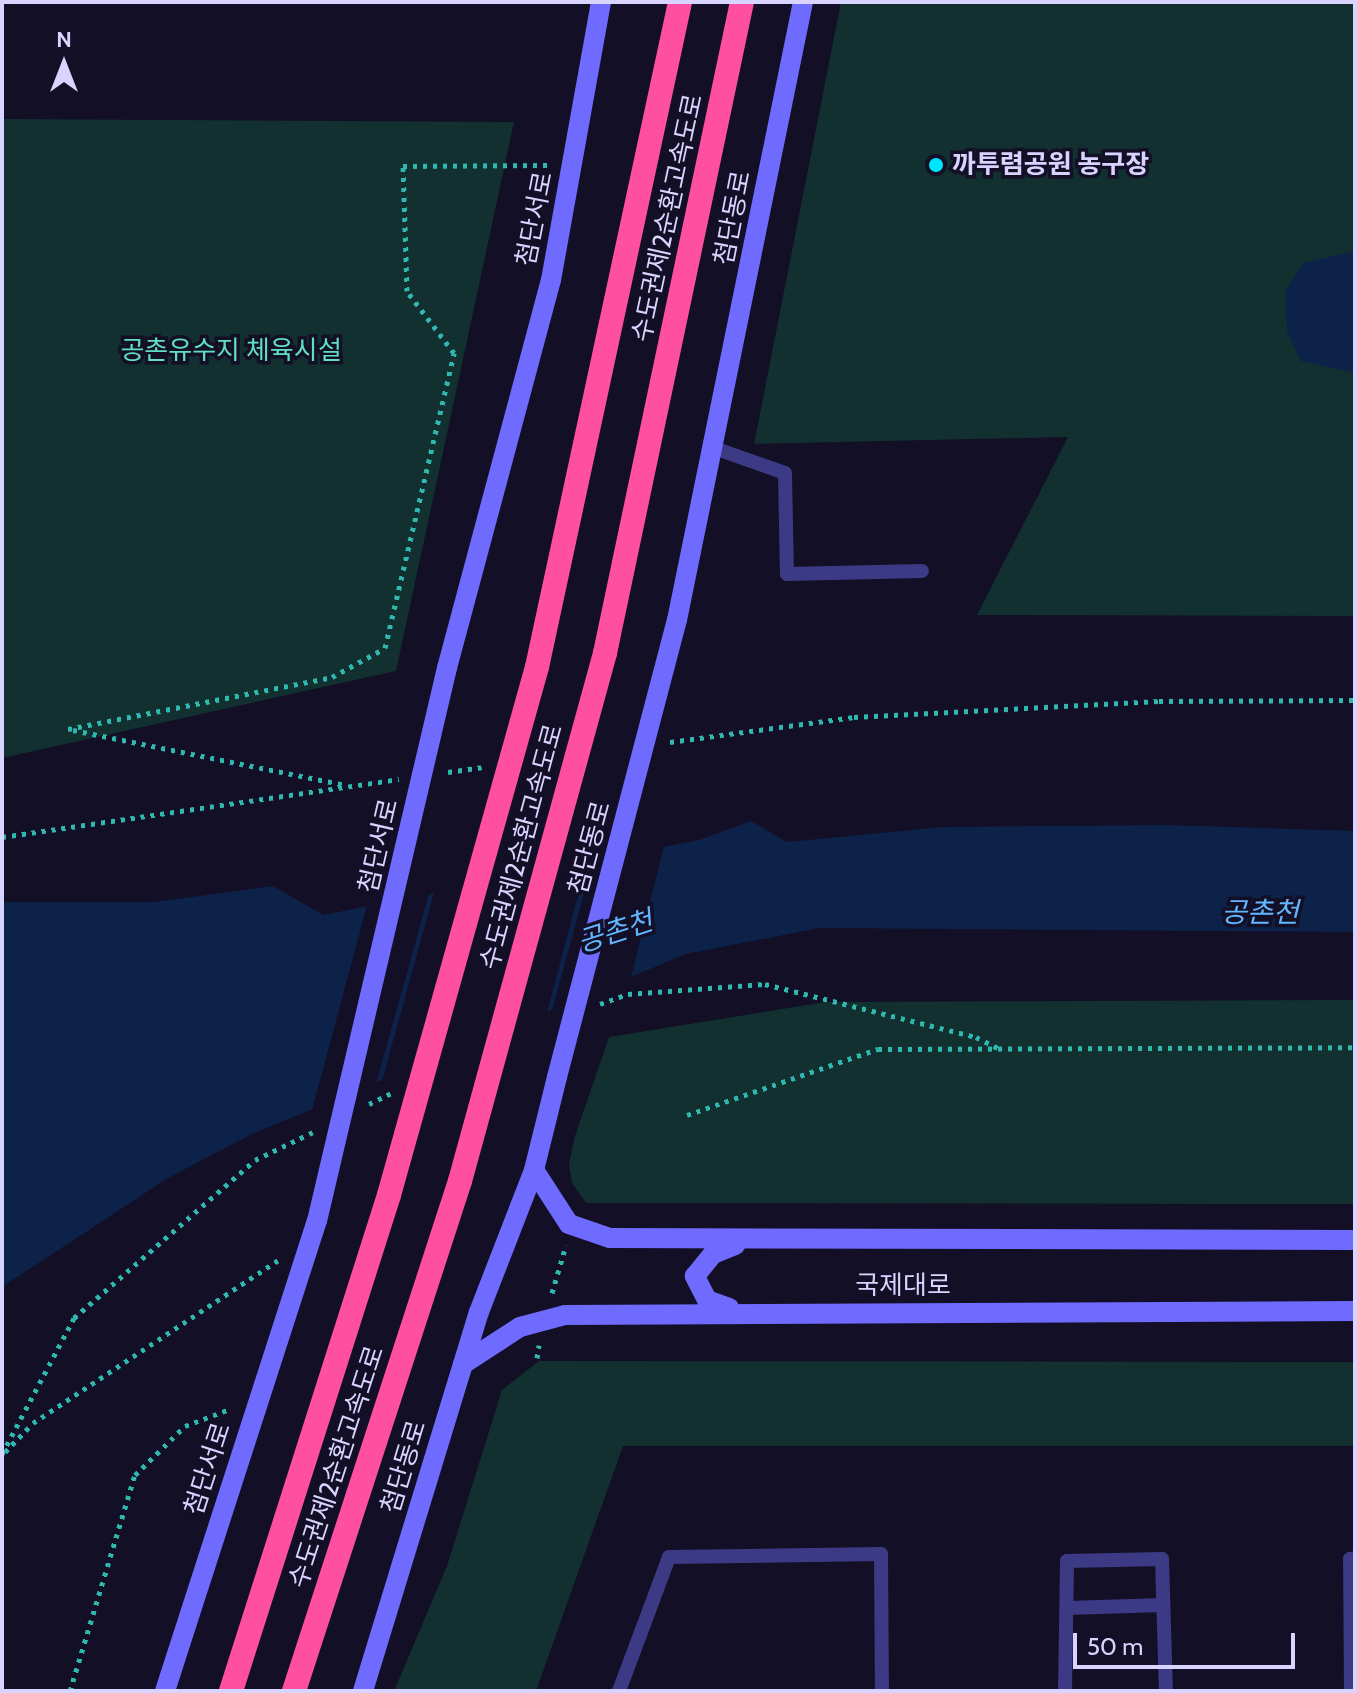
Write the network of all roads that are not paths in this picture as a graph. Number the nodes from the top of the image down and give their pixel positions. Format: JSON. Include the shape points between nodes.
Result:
{"nodes":[{"id":1,"x":601,"y":2,"type":"edge"},
{"id":2,"x":680,"y":2,"type":"edge"},
{"id":3,"x":742,"y":2,"type":"edge"},
{"id":4,"x":803,"y":2,"type":"edge"},
{"id":5,"x":714,"y":448,"type":"junction"},
{"id":6,"x":922,"y":571,"type":"dead end"},
{"id":7,"x":534,"y":1170,"type":"junction"},
{"id":8,"x":1355,"y":1240,"type":"edge"},
{"id":9,"x":747,"y":1241,"type":"junction"},
{"id":10,"x":1355,"y":1311,"type":"edge"},
{"id":11,"x":752,"y":1312,"type":"junction"},
{"id":12,"x":463,"y":1364,"type":"junction"},
{"id":13,"x":1355,"y":1558,"type":"edge"},
{"id":14,"x":1163,"y":1605,"type":"junction"},
{"id":15,"x":1067,"y":1608,"type":"junction"},
{"id":16,"x":1353,"y":1608,"type":"edge"},
{"id":17,"x":165,"y":1691,"type":"edge"},
{"id":18,"x":231,"y":1691,"type":"edge"},
{"id":19,"x":294,"y":1691,"type":"edge"},
{"id":20,"x":363,"y":1691,"type":"edge"},
{"id":21,"x":619,"y":1691,"type":"edge"},
{"id":22,"x":882,"y":1691,"type":"edge"},
{"id":23,"x":1065,"y":1691,"type":"edge"},
{"id":24,"x":1166,"y":1691,"type":"edge"},
{"id":25,"x":1351,"y":1691,"type":"edge"}],
"edges":[{"from":1,"to":17,"type":"main road","name":"첨단서로","bridge":true,"via":[[551,280],[447,668],[315,1230]]},
{"from":2,"to":18,"type":"highway","name":"수도권제2순환고속도로","bridge":true,"via":[[537,667],[389,1195]]},
{"from":3,"to":19,"type":"highway","name":"수도권제2순환고속도로","bridge":true,"via":[[605,653],[460,1181]]},
{"from":4,"to":5,"type":"main road","name":"첨단동로"},
{"from":5,"to":6,"type":"lane","via":[[785,473],[787,574]]},
{"from":5,"to":7,"type":"main road","name":"첨단동로","bridge":true,"via":[[677,620]]},
{"from":7,"to":9,"type":"main road","name":"국제대로","via":[[569,1224],[610,1238]]},
{"from":7,"to":12,"type":"main road","name":"첨단동로"},
{"from":8,"to":9,"type":"main road","name":"국제대로"},
{"from":9,"to":11,"type":"main road","via":[[713,1254],[695,1276],[707,1300]]},
{"from":10,"to":11,"type":"main road","name":"국제대로"},
{"from":11,"to":12,"type":"main road","name":"국제대로","via":[[565,1315],[520,1327]]},
{"from":12,"to":20,"type":"main road","name":"첨단동로"},
{"from":13,"to":16,"type":"lane","via":[[1350,1559]]},
{"from":14,"to":15,"type":"lane"},
{"from":14,"to":15,"type":"lane","via":[[1162,1559],[1067,1561]]},
{"from":14,"to":24,"type":"lane"},
{"from":15,"to":23,"type":"lane"},
{"from":16,"to":25,"type":"lane"},
{"from":21,"to":22,"type":"lane","via":[[669,1557],[881,1554]]}]}
